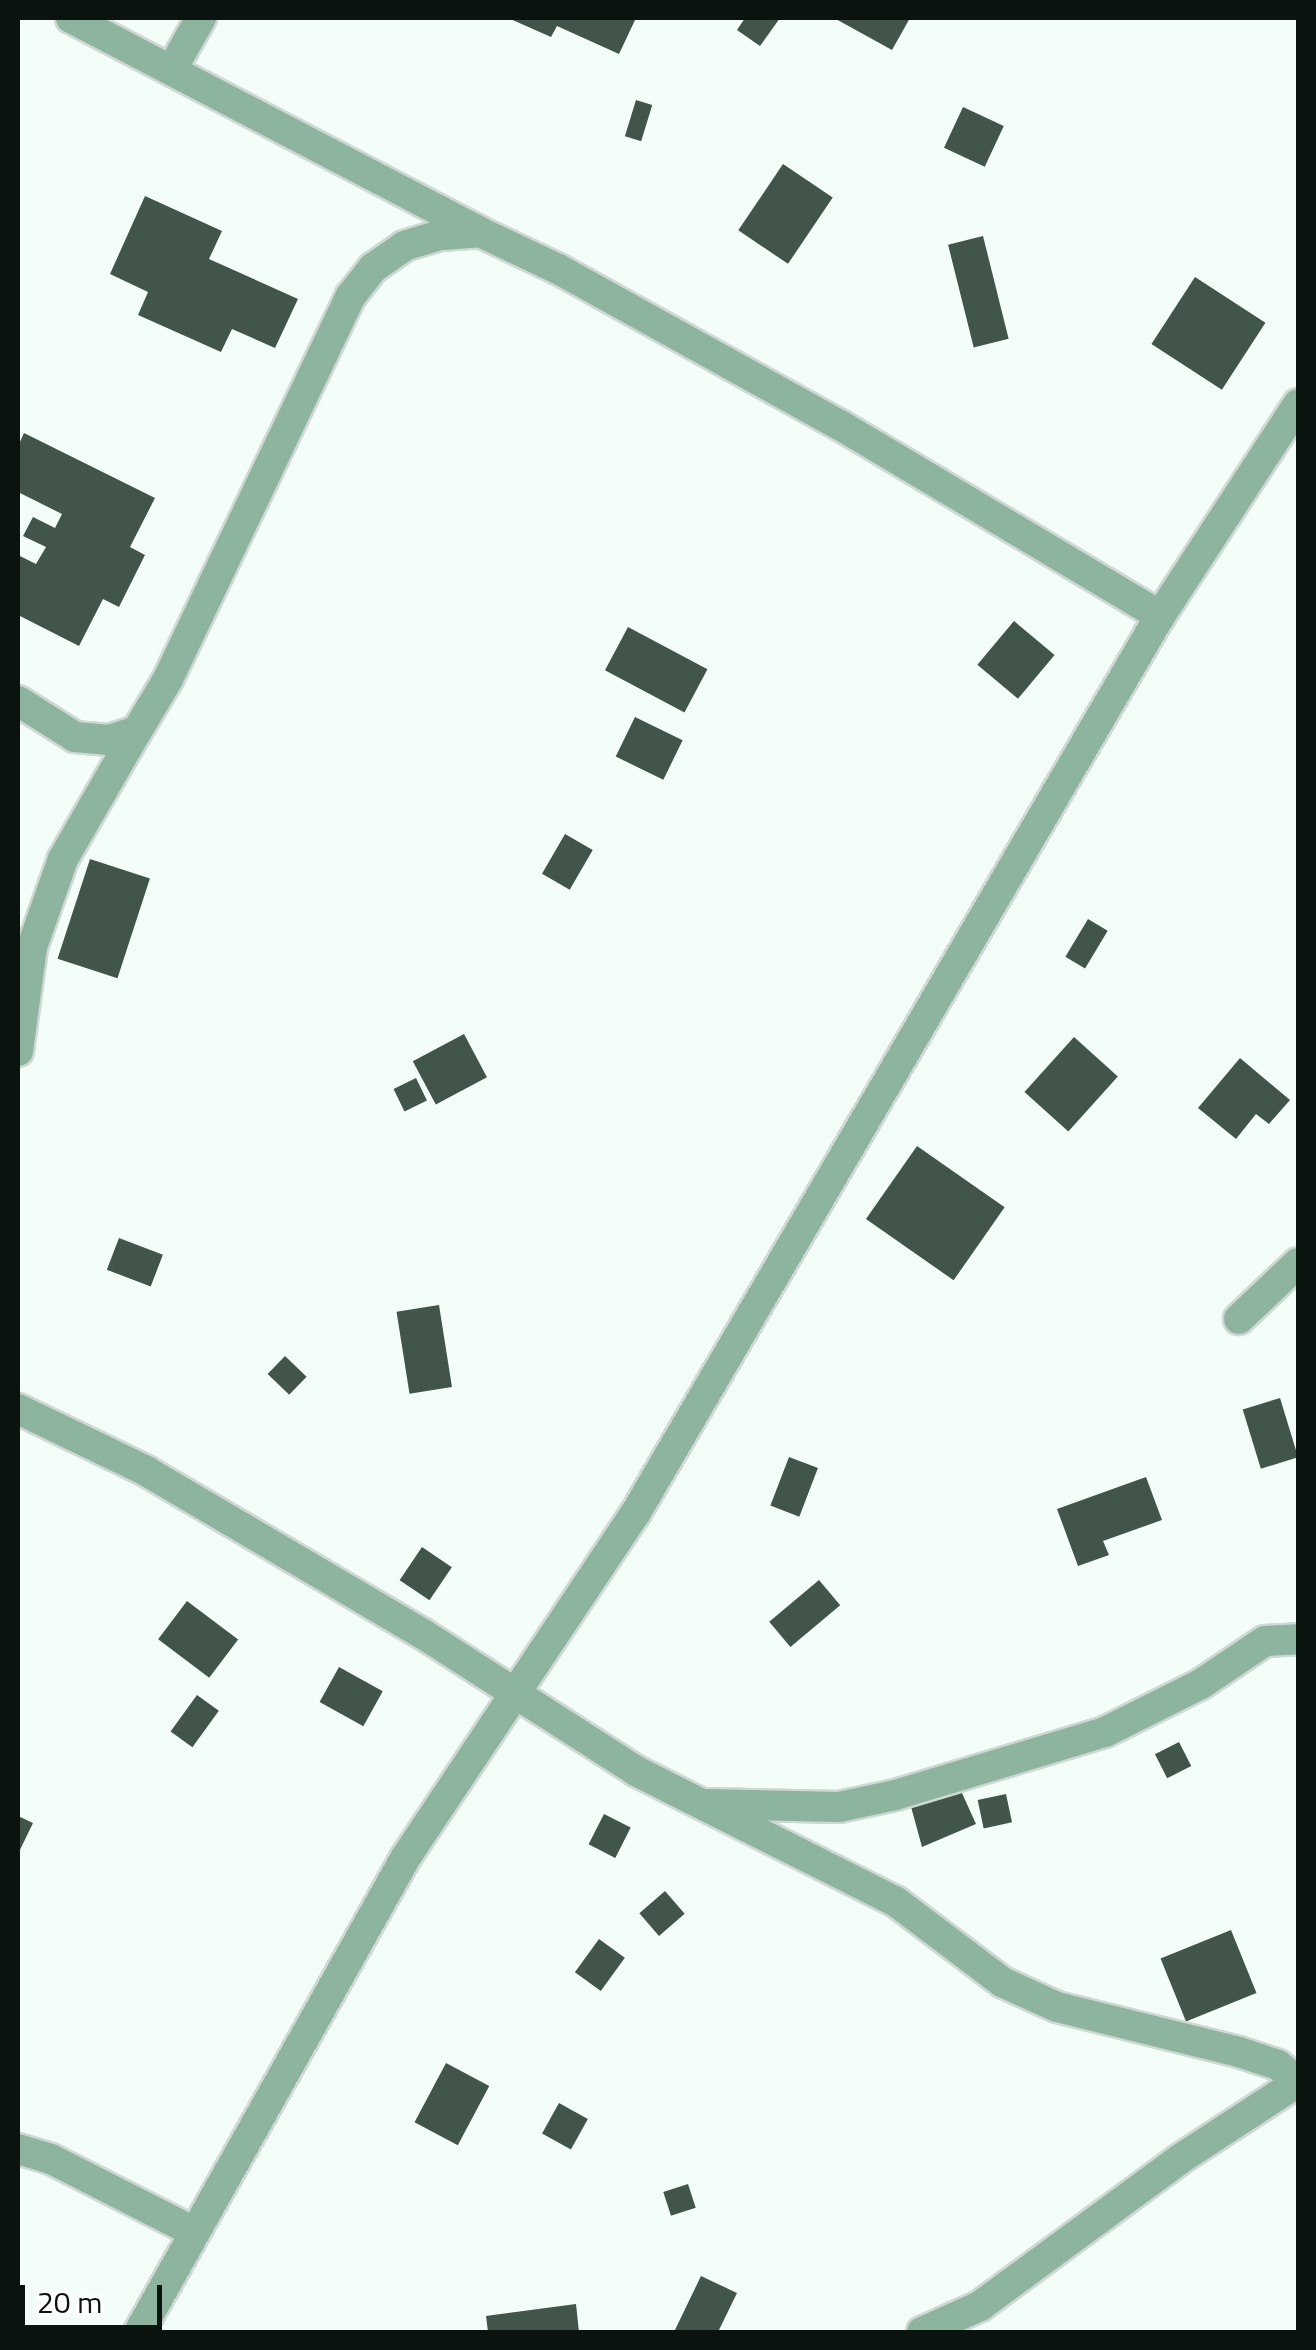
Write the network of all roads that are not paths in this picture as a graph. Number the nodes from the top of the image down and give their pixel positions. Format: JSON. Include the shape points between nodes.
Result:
{"nodes":[{"id":1,"x":71,"y":18,"type":"edge"},
{"id":2,"x":201,"y":18,"type":"edge"},
{"id":3,"x":172,"y":69,"type":"junction"},
{"id":4,"x":480,"y":232,"type":"junction"},
{"id":5,"x":1298,"y":404,"type":"edge"},
{"id":6,"x":1160,"y":616,"type":"junction"},
{"id":7,"x":18,"y":701,"type":"edge"},
{"id":8,"x":136,"y":731,"type":"junction"},
{"id":9,"x":18,"y":1051,"type":"edge"},
{"id":10,"x":1298,"y":1262,"type":"edge"},
{"id":11,"x":1240,"y":1318,"type":"dead end"},
{"id":12,"x":18,"y":1409,"type":"edge"},
{"id":13,"x":1298,"y":1639,"type":"edge"},
{"id":14,"x":514,"y":1690,"type":"junction"},
{"id":15,"x":703,"y":1804,"type":"junction"},
{"id":16,"x":1298,"y":2082,"type":"edge"},
{"id":17,"x":18,"y":2150,"type":"edge"},
{"id":18,"x":194,"y":2232,"type":"junction"},
{"id":19,"x":139,"y":2332,"type":"edge"},
{"id":20,"x":922,"y":2332,"type":"edge"}],
"edges":[{"from":1,"to":3,"type":"street"},
{"from":2,"to":3,"type":"street"},
{"from":3,"to":4,"type":"street"},
{"from":4,"to":6,"type":"street","via":[[840,425]]},
{"from":4,"to":8,"type":"street","via":[[404,246],[373,268],[351,296],[168,679]]},
{"from":5,"to":6,"type":"street"},
{"from":6,"to":14,"type":"street","via":[[635,1514]]},
{"from":7,"to":8,"type":"street","via":[[75,737],[109,740]]},
{"from":8,"to":9,"type":"street","via":[[64,859],[32,946]]},
{"from":10,"to":11,"type":"street"},
{"from":12,"to":14,"type":"street","via":[[146,1471]]},
{"from":13,"to":15,"type":"street","via":[[1265,1641],[1202,1684],[1106,1732],[895,1795],[839,1807]]},
{"from":14,"to":15,"type":"street","via":[[636,1770]]},
{"from":14,"to":18,"type":"street","via":[[406,1857]]},
{"from":15,"to":16,"type":"street","via":[[895,1901],[1002,1982],[1057,2006],[1240,2052],[1278,2065]]},
{"from":16,"to":20,"type":"street","via":[[1180,2159],[994,2297]]},
{"from":17,"to":18,"type":"street","via":[[52,2158]]},
{"from":18,"to":19,"type":"street"}]}
